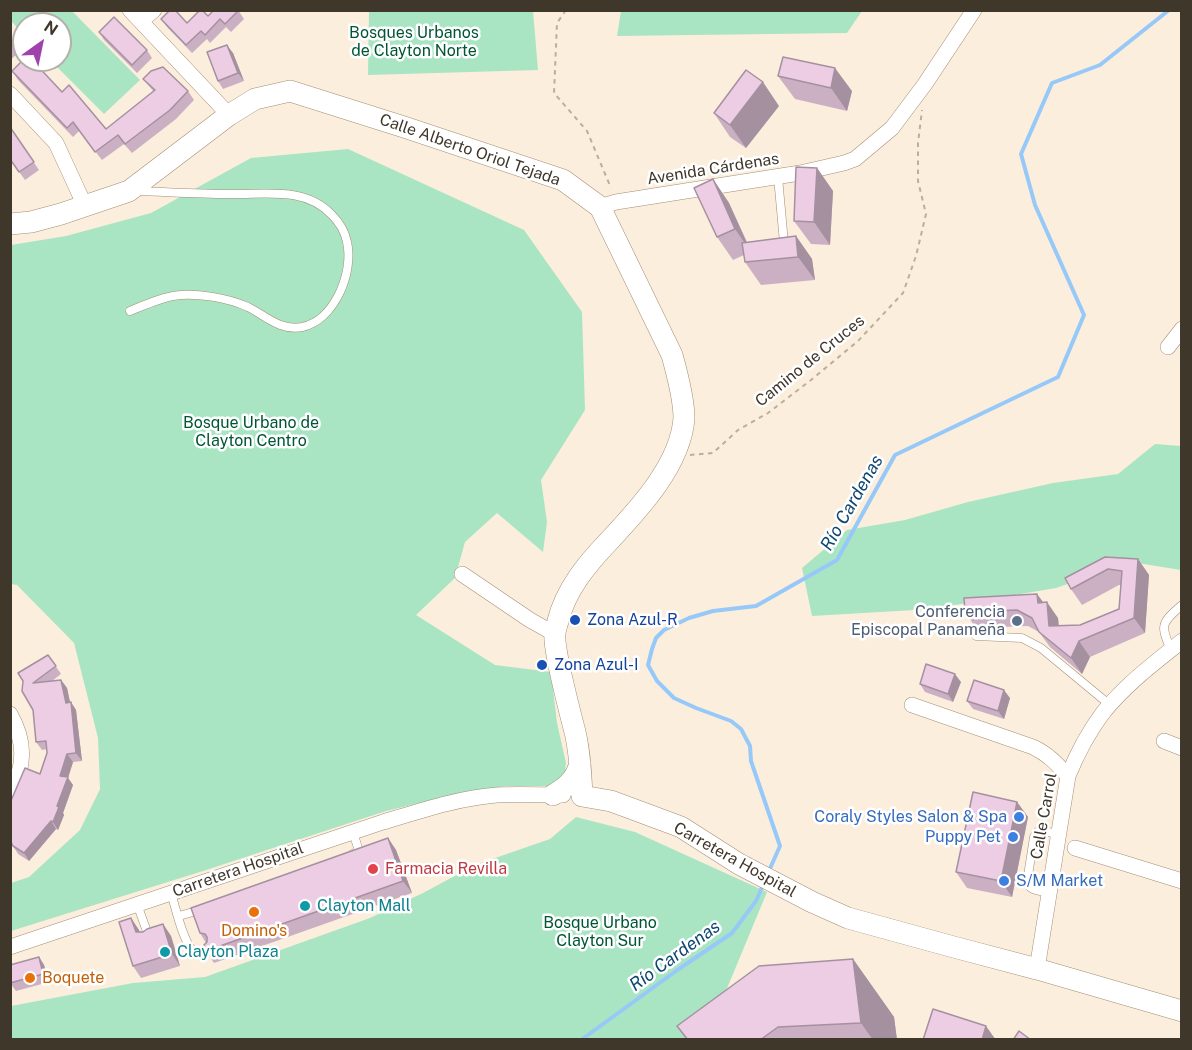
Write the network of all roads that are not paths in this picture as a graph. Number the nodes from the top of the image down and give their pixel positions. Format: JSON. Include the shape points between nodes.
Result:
{"nodes":[{"id":1,"x":154,"y":10,"type":"edge"},
{"id":2,"x":974,"y":10,"type":"edge"},
{"id":3,"x":136,"y":16,"type":"edge"},
{"id":4,"x":10,"y":94,"type":"edge"},
{"id":5,"x":229,"y":115,"type":"junction"},
{"id":6,"x":778,"y":177,"type":"junction"},
{"id":7,"x":129,"y":191,"type":"junction"},
{"id":8,"x":608,"y":204,"type":"junction"},
{"id":9,"x":85,"y":206,"type":"junction"},
{"id":10,"x":10,"y":224,"type":"edge"},
{"id":11,"x":784,"y":243,"type":"edge"},
{"id":12,"x":130,"y":311,"type":"dead end"},
{"id":13,"x":1182,"y":329,"type":"edge"},
{"id":14,"x":1168,"y":347,"type":"dead end"},
{"id":15,"x":462,"y":574,"type":"dead end"},
{"id":16,"x":1182,"y":605,"type":"edge"},
{"id":17,"x":555,"y":634,"type":"junction"},
{"id":18,"x":976,"y":636,"type":"dead end"},
{"id":19,"x":1176,"y":645,"type":"edge"},
{"id":20,"x":912,"y":705,"type":"dead end"},
{"id":21,"x":1110,"y":705,"type":"junction"},
{"id":22,"x":10,"y":714,"type":"edge"},
{"id":23,"x":1164,"y":741,"type":"dead end"},
{"id":24,"x":1182,"y":748,"type":"edge"},
{"id":25,"x":580,"y":762,"type":"junction"},
{"id":26,"x":1068,"y":776,"type":"junction"},
{"id":27,"x":10,"y":792,"type":"edge"},
{"id":28,"x":553,"y":795,"type":"junction"},
{"id":29,"x":582,"y":796,"type":"junction"},
{"id":30,"x":611,"y":801,"type":"junction"},
{"id":31,"x":353,"y":832,"type":"junction"},
{"id":32,"x":1059,"y":834,"type":"junction"},
{"id":33,"x":367,"y":848,"type":"edge"},
{"id":34,"x":1075,"y":848,"type":"dead end"},
{"id":35,"x":358,"y":851,"type":"junction"},
{"id":36,"x":345,"y":857,"type":"edge"},
{"id":37,"x":1182,"y":881,"type":"edge"},
{"id":38,"x":171,"y":893,"type":"junction"},
{"id":39,"x":1049,"y":893,"type":"junction"},
{"id":40,"x":138,"y":904,"type":"junction"},
{"id":41,"x":203,"y":909,"type":"edge"},
{"id":42,"x":179,"y":916,"type":"junction"},
{"id":43,"x":150,"y":938,"type":"edge"},
{"id":44,"x":10,"y":947,"type":"edge"},
{"id":45,"x":210,"y":951,"type":"edge"},
{"id":46,"x":1037,"y":969,"type":"junction"},
{"id":47,"x":1182,"y":1011,"type":"edge"}],
"edges":[{"from":1,"to":3,"type":"street"},
{"from":2,"to":6,"type":"street","name":"Avenida Cárdenas","via":[[892,128],[855,159]]},
{"from":3,"to":5,"type":"street"},
{"from":4,"to":9,"type":"street","via":[[56,143]]},
{"from":5,"to":7,"type":"street","name":"Calle Alberto Oriol Tejada"},
{"from":5,"to":8,"type":"street","name":"Calle Alberto Oriol Tejada","via":[[255,99],[291,91],[563,180]]},
{"from":6,"to":8,"type":"street","name":"Avenida Cárdenas"},
{"from":6,"to":11,"type":"lane"},
{"from":7,"to":9,"type":"street","name":"Calle Alberto Oriol Tejada"},
{"from":7,"to":12,"type":"lane","via":[[274,193],[302,197],[336,219],[348,244],[345,281],[333,304],[317,321],[301,327],[276,324],[235,302],[194,295],[172,296]]},
{"from":8,"to":17,"type":"street","name":"Calle Alberto Oriol Tejada","via":[[667,344],[677,373],[684,417],[666,470],[647,499],[591,560],[569,591]]},
{"from":9,"to":10,"type":"street","name":"Calle Alberto Oriol Tejada"},
{"from":13,"to":14,"type":"street"},
{"from":15,"to":17,"type":"street"},
{"from":16,"to":19,"type":"lane","via":[[1167,618],[1163,632]]},
{"from":17,"to":25,"type":"street","name":"Calle Alberto Oriol Tejada"},
{"from":18,"to":21,"type":"lane","via":[[1022,638],[1031,642]]},
{"from":19,"to":21,"type":"street","name":"Calle Carrol"},
{"from":20,"to":26,"type":"street","via":[[1044,752]]},
{"from":21,"to":26,"type":"street","name":"Calle Carrol","via":[[1085,740]]},
{"from":22,"to":27,"type":"street","via":[[23,753],[18,778]]},
{"from":23,"to":24,"type":"street"},
{"from":25,"to":28,"type":"street","via":[[569,784]]},
{"from":25,"to":29,"type":"street","name":"Calle Alberto Oriol Tejada"},
{"from":25,"to":30,"type":"street","via":[[591,784]]},
{"from":26,"to":32,"type":"street","name":"Calle Carrol"},
{"from":28,"to":29,"type":"street","name":"Carretera Hospital"},
{"from":28,"to":31,"type":"street","name":"Carretera Hospital","via":[[496,795]]},
{"from":29,"to":30,"type":"street","name":"Carretera Hospital"},
{"from":30,"to":46,"type":"street","name":"Carretera Hospital","via":[[681,827],[739,864],[848,918]]},
{"from":31,"to":35,"type":"lane"},
{"from":31,"to":38,"type":"street","name":"Carretera Hospital"},
{"from":32,"to":39,"type":"street","name":"Calle Carrol"},
{"from":32,"to":39,"type":"lane","via":[[1042,831],[1034,837],[1028,886]]},
{"from":33,"to":35,"type":"lane"},
{"from":34,"to":37,"type":"street"},
{"from":35,"to":36,"type":"lane"},
{"from":38,"to":40,"type":"street","name":"Carretera Hospital"},
{"from":38,"to":42,"type":"lane"},
{"from":39,"to":46,"type":"street","name":"Calle Carrol"},
{"from":40,"to":43,"type":"lane"},
{"from":40,"to":44,"type":"street","name":"Carretera Hospital"},
{"from":41,"to":42,"type":"lane"},
{"from":42,"to":45,"type":"lane","via":[[192,950]]},
{"from":46,"to":47,"type":"street","name":"Carretera Hospital"}]}
